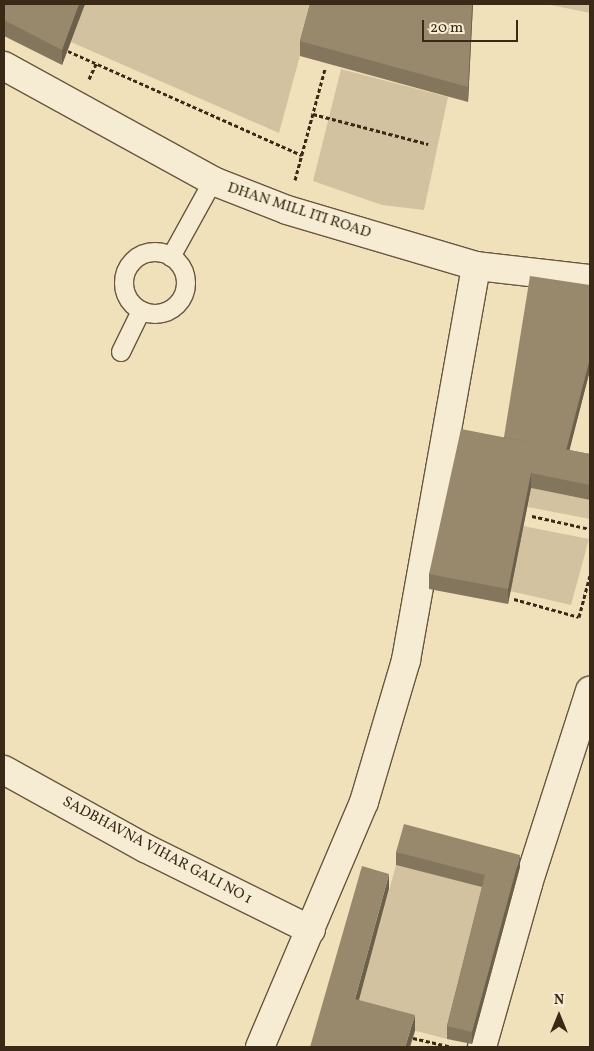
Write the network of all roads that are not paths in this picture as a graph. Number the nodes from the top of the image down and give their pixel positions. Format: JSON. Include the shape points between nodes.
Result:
{"nodes":[{"id":1,"x":4,"y":66,"type":"edge"},
{"id":2,"x":213,"y":181,"type":"junction"},
{"id":3,"x":171,"y":257,"type":"junction"},
{"id":4,"x":476,"y":266,"type":"junction"},
{"id":5,"x":590,"y":279,"type":"edge"},
{"id":6,"x":141,"y":311,"type":"junction"},
{"id":7,"x":121,"y":352,"type":"dead end"},
{"id":8,"x":590,"y":691,"type":"edge"},
{"id":9,"x":4,"y":770,"type":"edge"},
{"id":10,"x":311,"y":930,"type":"junction"},
{"id":11,"x":260,"y":1047,"type":"edge"},
{"id":12,"x":482,"y":1047,"type":"edge"}],
"edges":[{"from":1,"to":2,"type":"street","name":"DHAN MILL ITI ROAD"},
{"from":2,"to":3,"type":"lane"},
{"from":2,"to":4,"type":"street","name":"DHAN MILL ITI ROAD","via":[[287,210]]},
{"from":3,"to":6,"type":"lane","via":[[184,273],[186,283],[179,303],[162,313]]},
{"from":3,"to":6,"type":"lane","via":[[162,253],[147,254],[134,260],[128,268],[124,277],[127,297]]},
{"from":4,"to":5,"type":"street","name":"DHAN MILL ITI ROAD"},
{"from":4,"to":10,"type":"street","via":[[406,660],[364,802]]},
{"from":6,"to":7,"type":"lane"},
{"from":8,"to":12,"type":"street","via":[[528,884]]},
{"from":9,"to":10,"type":"street","name":"SADBHAVNA VIHAR GALI NO 1","via":[[145,848]]},
{"from":10,"to":11,"type":"street"}]}
